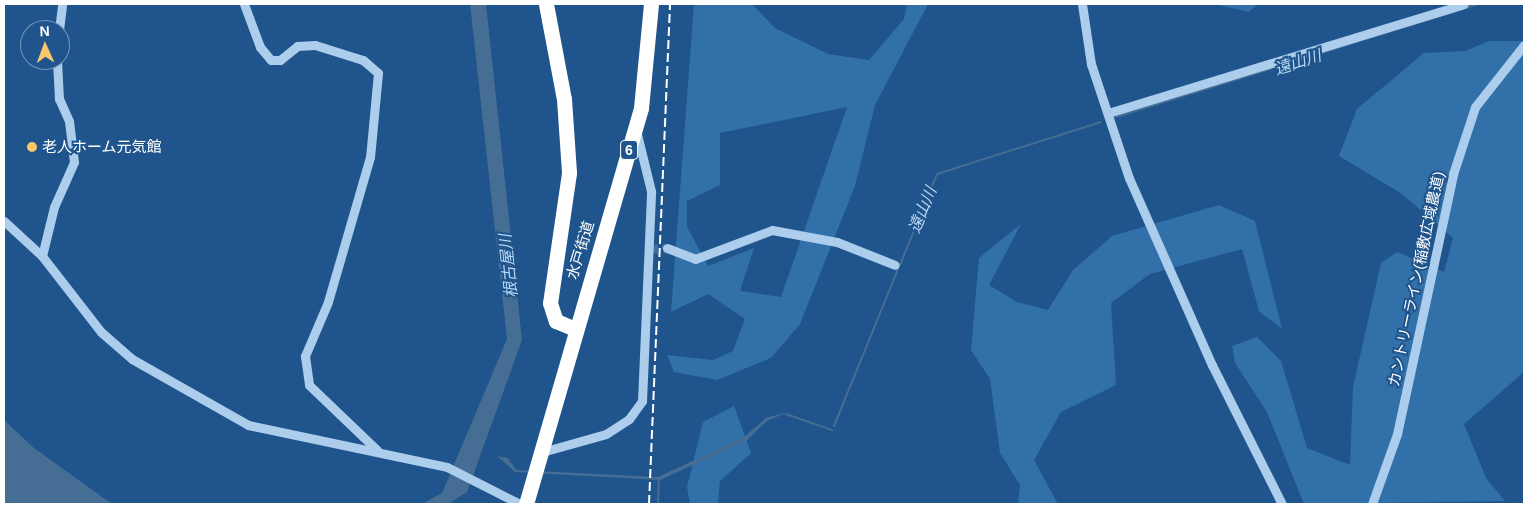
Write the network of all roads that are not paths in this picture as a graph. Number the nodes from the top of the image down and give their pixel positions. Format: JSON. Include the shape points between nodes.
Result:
{"nodes":[{"id":1,"x":62,"y":4,"type":"edge"},
{"id":2,"x":244,"y":4,"type":"edge"},
{"id":3,"x":546,"y":4,"type":"edge"},
{"id":4,"x":651,"y":4,"type":"edge"},
{"id":5,"x":1082,"y":4,"type":"edge"},
{"id":6,"x":1464,"y":4,"type":"edge"},
{"id":7,"x":60,"y":20,"type":"edge"},
{"id":8,"x":1524,"y":45,"type":"edge"},
{"id":9,"x":58,"y":70,"type":"edge"},
{"id":10,"x":1108,"y":113,"type":"junction"},
{"id":11,"x":636,"y":130,"type":"junction"},
{"id":12,"x":4,"y":221,"type":"edge"},
{"id":13,"x":667,"y":248,"type":"tunnel mouth"},
{"id":14,"x":42,"y":256,"type":"junction"},
{"id":15,"x":895,"y":265,"type":"dead end"},
{"id":16,"x":574,"y":329,"type":"junction"},
{"id":17,"x":378,"y":451,"type":"junction"},
{"id":18,"x":542,"y":452,"type":"junction"},
{"id":19,"x":520,"y":504,"type":"edge"},
{"id":20,"x":526,"y":504,"type":"edge"},
{"id":21,"x":1282,"y":504,"type":"edge"},
{"id":22,"x":1372,"y":504,"type":"edge"}],
"edges":[{"from":1,"to":7,"type":"street"},
{"from":2,"to":17,"type":"street","via":[[260,47],[271,60],[280,60],[297,46],[315,45],[364,60],[378,73],[370,157],[328,302],[305,356],[309,385]]},
{"from":3,"to":16,"type":"highway","via":[[564,99],[569,173],[550,303],[556,321]]},
{"from":4,"to":11,"type":"highway","name":"水戸街道","number":"6","via":[[646,87]]},
{"from":5,"to":10,"type":"street","via":[[1091,64]]},
{"from":6,"to":10,"type":"street"},
{"from":8,"to":22,"type":"street","name":"カントリーライン(稲敷広域農道)","via":[[1475,107],[1455,166],[1397,434]]},
{"from":9,"to":14,"type":"street","via":[[59,99],[69,122],[74,162],[54,207]]},
{"from":10,"to":21,"type":"street","via":[[1153,238]]},
{"from":11,"to":16,"type":"highway","name":"水戸街道","number":"6"},
{"from":11,"to":18,"type":"street","via":[[651,192],[642,401],[629,419],[606,434]]},
{"from":12,"to":14,"type":"street"},
{"from":13,"to":15,"type":"street","via":[[695,259],[772,230],[837,242]]},
{"from":14,"to":17,"type":"street","via":[[101,332],[132,359],[269,433]]},
{"from":16,"to":18,"type":"highway","name":"水戸街道","number":"6"},
{"from":17,"to":19,"type":"street","via":[[447,467]]},
{"from":18,"to":20,"type":"highway","name":"水戸街道","number":"6"}]}
